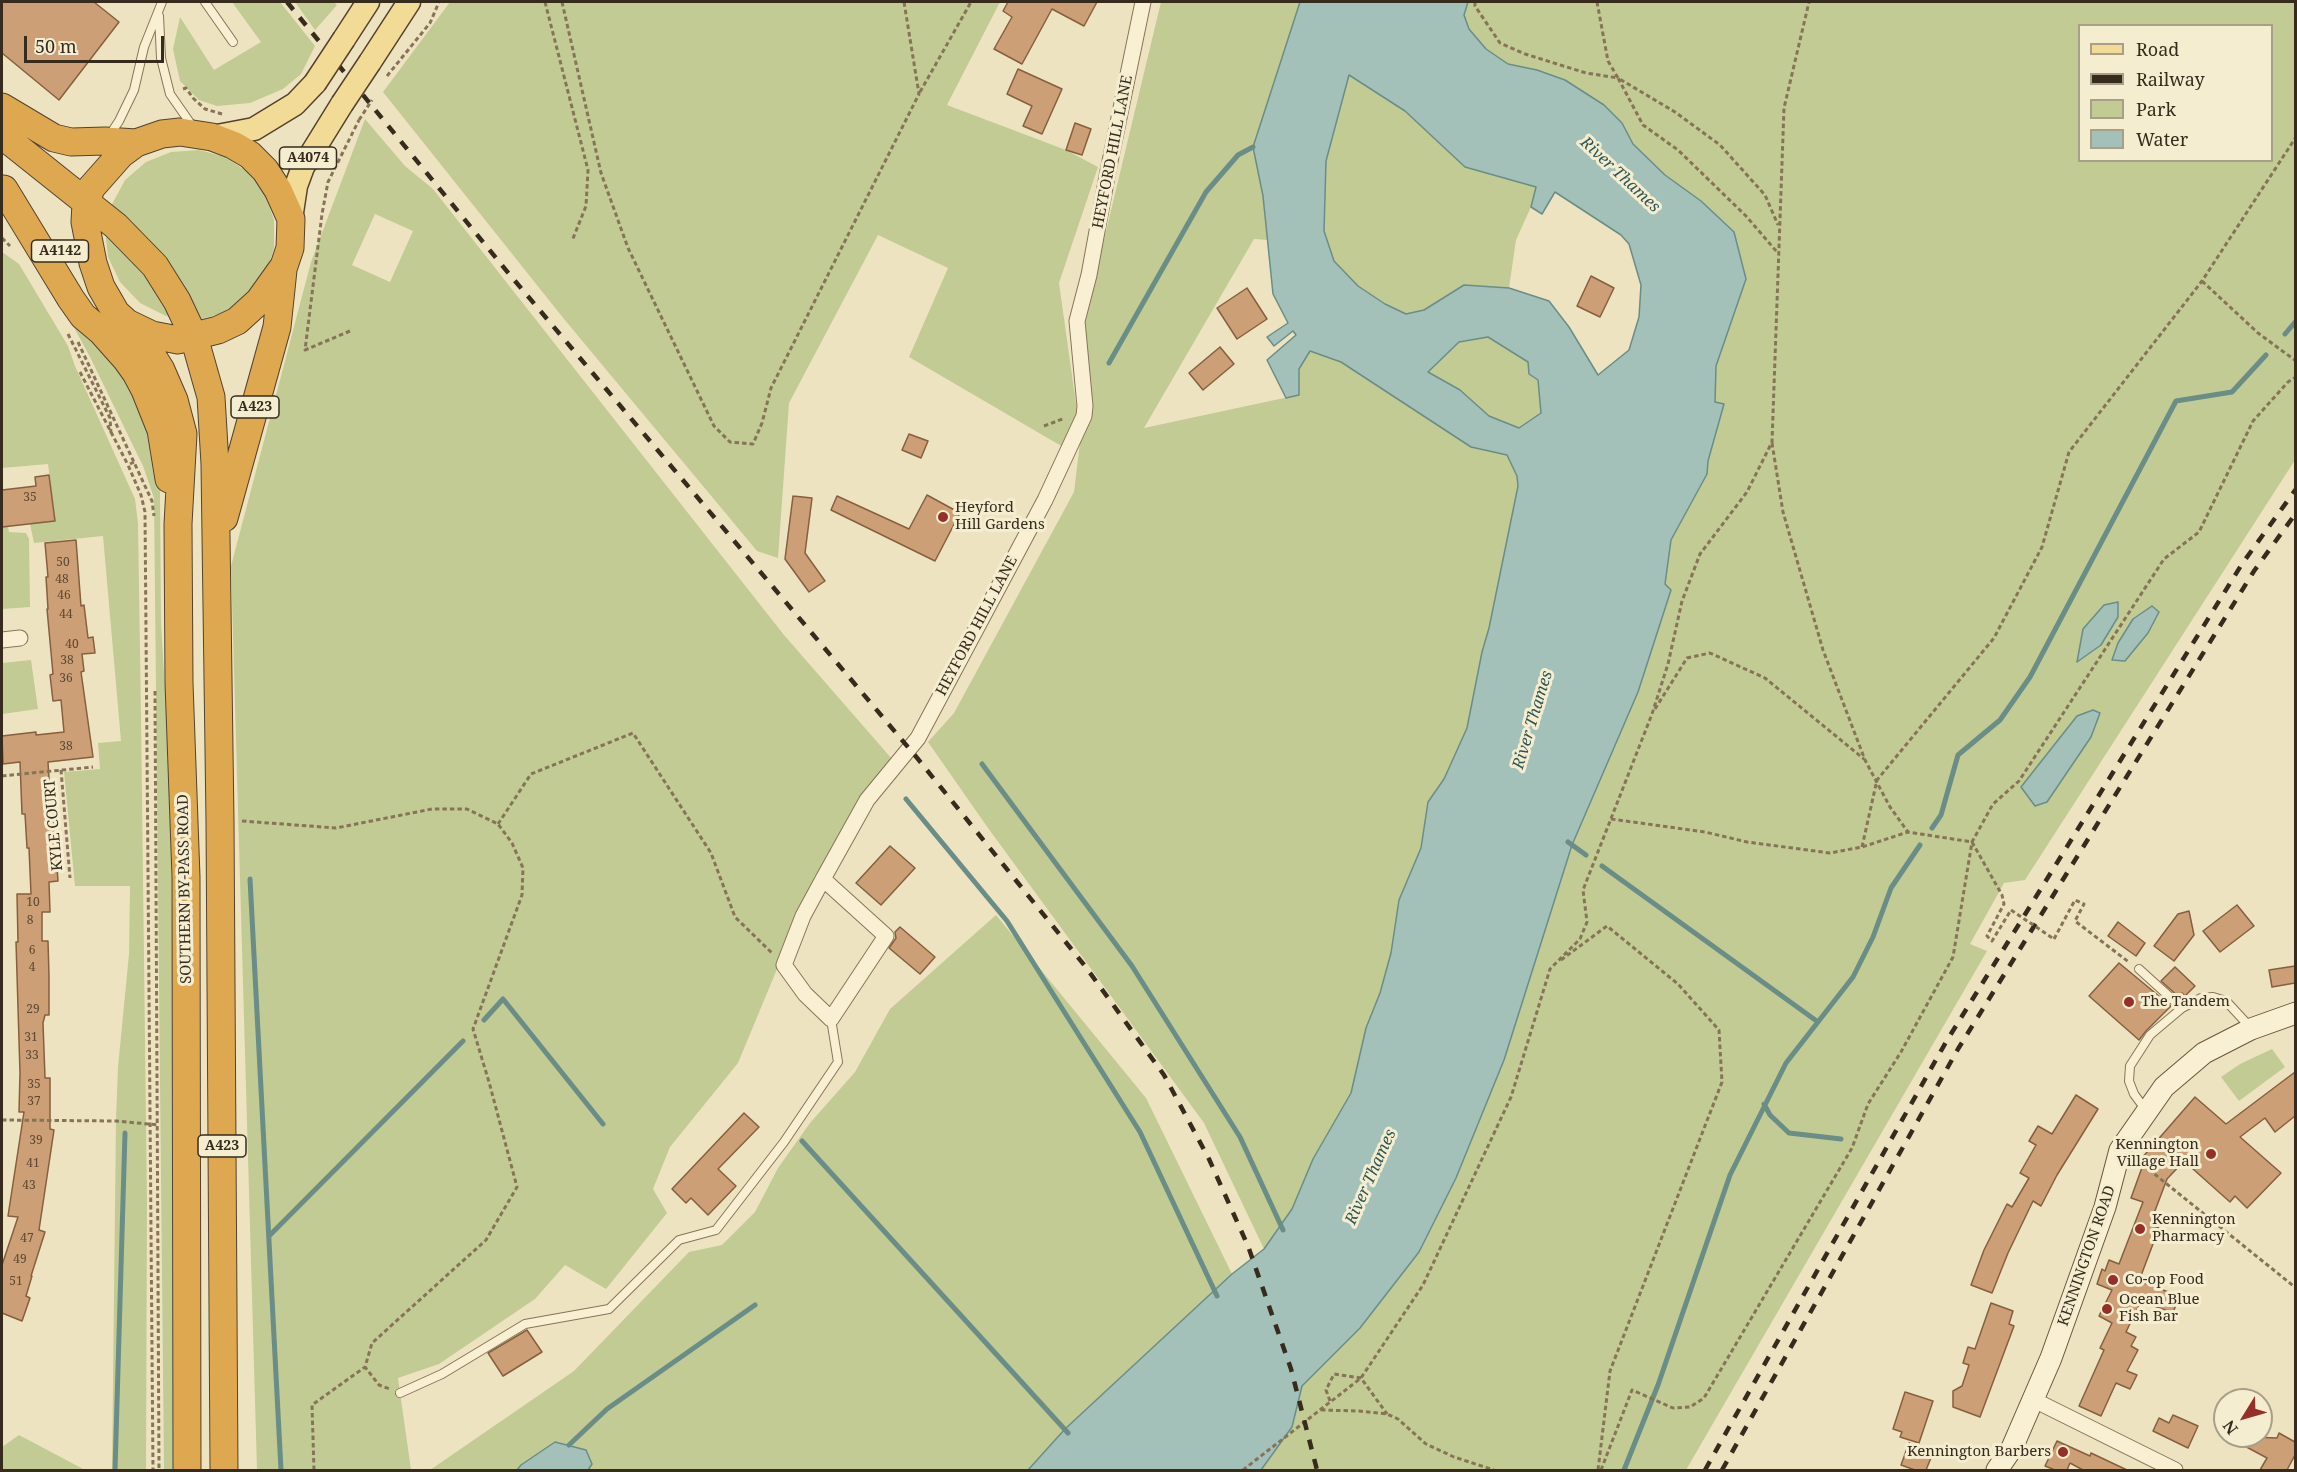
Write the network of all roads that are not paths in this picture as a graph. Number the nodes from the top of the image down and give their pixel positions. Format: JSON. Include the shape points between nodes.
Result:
{"nodes":[{"id":1,"x":162,"y":2,"type":"edge"},
{"id":2,"x":206,"y":2,"type":"edge"},
{"id":3,"x":368,"y":2,"type":"edge"},
{"id":4,"x":409,"y":2,"type":"edge"},
{"id":5,"x":1143,"y":2,"type":"edge"},
{"id":6,"x":159,"y":14,"type":"junction"},
{"id":7,"x":233,"y":42,"type":"dead end"},
{"id":8,"x":2,"y":108,"type":"edge"},
{"id":9,"x":2,"y":135,"type":"edge"},
{"id":10,"x":206,"y":135,"type":"junction"},
{"id":11,"x":136,"y":143,"type":"junction"},
{"id":12,"x":104,"y":145,"type":"junction"},
{"id":13,"x":91,"y":186,"type":"junction"},
{"id":14,"x":3,"y":187,"type":"edge"},
{"id":15,"x":291,"y":219,"type":"junction"},
{"id":16,"x":284,"y":266,"type":"junction"},
{"id":17,"x":122,"y":318,"type":"junction"},
{"id":18,"x":195,"y":337,"type":"junction"},
{"id":19,"x":178,"y":524,"type":"junction"},
{"id":20,"x":216,"y":547,"type":"junction"},
{"id":21,"x":20,"y":638,"type":"dead end"},
{"id":22,"x":2,"y":640,"type":"edge"},
{"id":23,"x":823,"y":879,"type":"junction"},
{"id":24,"x":2139,"y":969,"type":"road end"},
{"id":25,"x":2182,"y":1008,"type":"junction"},
{"id":26,"x":2294,"y":1017,"type":"edge"},
{"id":27,"x":831,"y":1019,"type":"junction"},
{"id":28,"x":2251,"y":1029,"type":"junction"},
{"id":29,"x":2146,"y":1111,"type":"junction"},
{"id":30,"x":400,"y":1392,"type":"road end"},
{"id":31,"x":2034,"y":1400,"type":"junction"},
{"id":32,"x":187,"y":1470,"type":"edge"},
{"id":33,"x":224,"y":1470,"type":"edge"},
{"id":34,"x":1997,"y":1470,"type":"edge"},
{"id":35,"x":2175,"y":1470,"type":"edge"}],
"edges":[{"from":1,"to":6,"type":"lane"},
{"from":2,"to":7,"type":"lane"},
{"from":3,"to":10,"type":"main road","bridge":true,"via":[[315,83],[295,104],[254,129]]},
{"from":4,"to":15,"type":"main road","number":"A4074","bridge":true,"via":[[303,167]]},
{"from":5,"to":23,"type":"street","name":"HEYFORD HILL LANE","via":[[1077,321],[1084,416],[1045,500],[918,738],[867,800]]},
{"from":6,"to":10,"type":"lane","via":[[161,58],[170,94],[182,113]]},
{"from":6,"to":12,"type":"lane","via":[[144,47],[134,90]]},
{"from":8,"to":12,"type":"highway","via":[[54,138]]},
{"from":9,"to":13,"type":"highway"},
{"from":10,"to":11,"type":"highway","via":[[162,134]]},
{"from":10,"to":15,"type":"highway","via":[[250,155],[278,190]]},
{"from":11,"to":12,"type":"highway"},
{"from":11,"to":13,"type":"highway"},
{"from":13,"to":17,"type":"highway","via":[[87,241],[101,287]]},
{"from":13,"to":18,"type":"highway","number":"A423","via":[[116,226],[155,266]]},
{"from":14,"to":17,"type":"highway","number":"A4142","via":[[42,225],[85,287]]},
{"from":14,"to":19,"type":"highway","via":[[71,300],[126,359],[145,390],[161,430]]},
{"from":15,"to":16,"type":"highway","via":[[290,248]]},
{"from":16,"to":18,"type":"highway","via":[[259,301],[237,321]]},
{"from":16,"to":20,"type":"highway","number":"A423","via":[[277,327]]},
{"from":17,"to":18,"type":"highway","via":[[152,335],[178,340]]},
{"from":17,"to":19,"type":"highway","name":"SOUTHERN BY-PASS ROAD","number":"A423","via":[[146,346],[174,400],[183,434]]},
{"from":18,"to":20,"type":"highway","number":"A423","via":[[211,397]]},
{"from":19,"to":32,"type":"highway","name":"SOUTHERN BY-PASS ROAD","number":"A423","via":[[186,877]]},
{"from":20,"to":33,"type":"highway","number":"A423"},
{"from":21,"to":22,"type":"street"},
{"from":23,"to":27,"type":"street","name":"HEYFORD HILL LANE","via":[[784,965],[805,994]]},
{"from":23,"to":27,"type":"street","via":[[886,936]]},
{"from":24,"to":25,"type":"lane"},
{"from":25,"to":28,"type":"lane","via":[[2201,998],[2213,997],[2226,1001]]},
{"from":25,"to":29,"type":"lane","via":[[2150,1035],[2130,1066],[2129,1081]]},
{"from":26,"to":28,"type":"street","name":"KENNINGTON ROAD"},
{"from":27,"to":30,"type":"lane","via":[[838,1062],[784,1142],[716,1230],[679,1240],[609,1309],[525,1324],[442,1374]]},
{"from":28,"to":29,"type":"street","name":"KENNINGTON ROAD","via":[[2204,1053],[2164,1088]]},
{"from":29,"to":31,"type":"street","name":"KENNINGTON ROAD","via":[[2120,1149],[2105,1207]]},
{"from":31,"to":34,"type":"street","name":"KENNINGTON ROAD"},
{"from":31,"to":35,"type":"street"}]}
